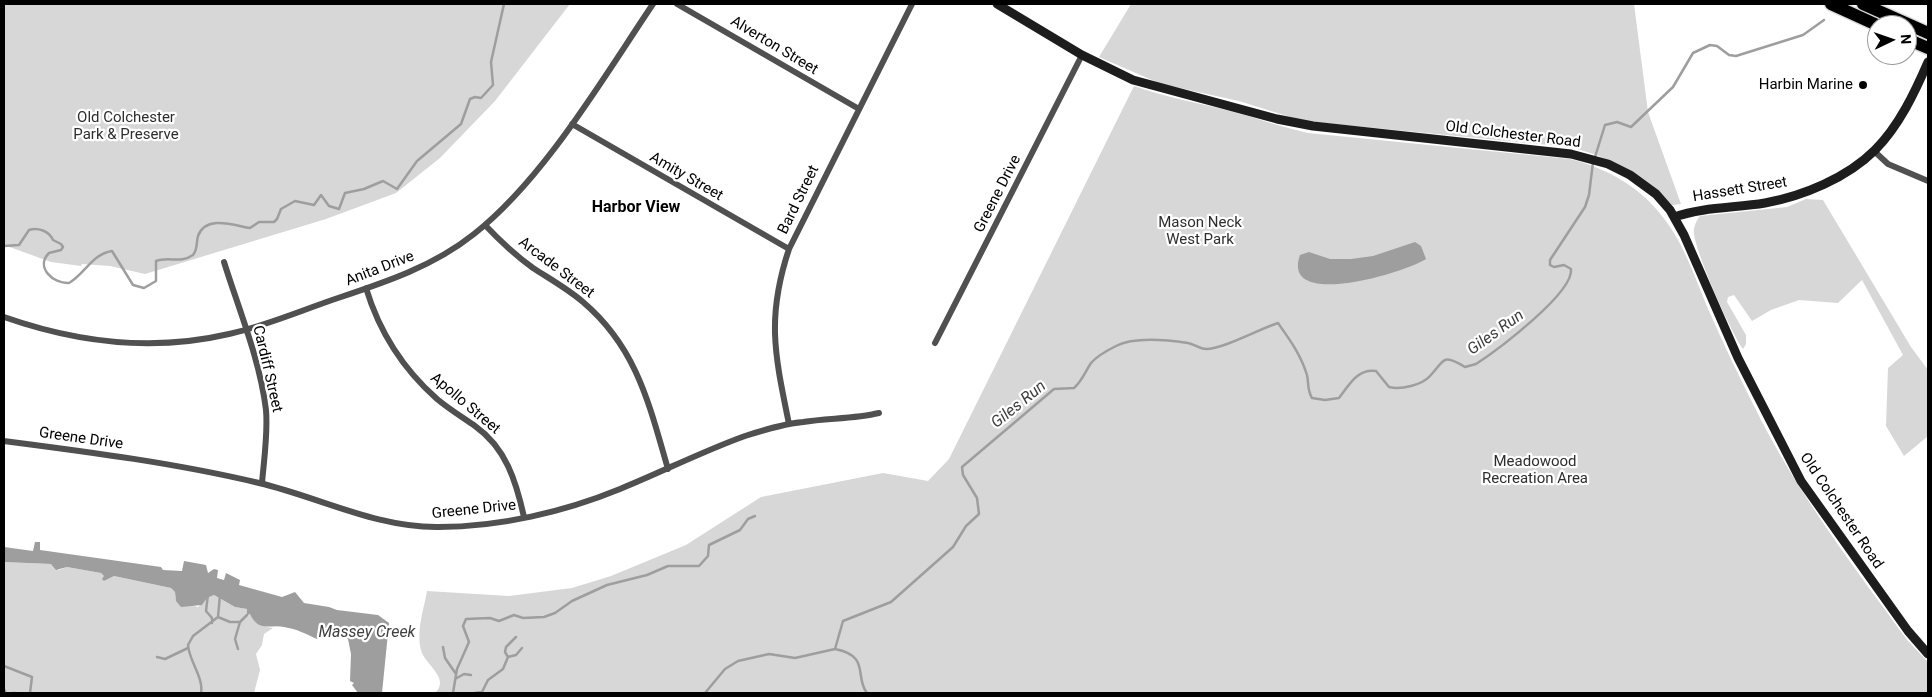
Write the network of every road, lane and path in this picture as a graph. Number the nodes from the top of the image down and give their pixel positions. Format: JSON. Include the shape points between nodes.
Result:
{"nodes":[{"id":1,"x":654,"y":4,"type":"edge"},
{"id":2,"x":678,"y":4,"type":"edge"},
{"id":3,"x":912,"y":4,"type":"edge"},
{"id":4,"x":996,"y":4,"type":"edge"},
{"id":5,"x":1831,"y":4,"type":"edge"},
{"id":6,"x":1863,"y":4,"type":"edge"},
{"id":7,"x":1867,"y":21,"type":"edge"},
{"id":8,"x":1928,"y":33,"type":"edge"},
{"id":9,"x":1082,"y":55,"type":"junction"},
{"id":10,"x":1928,"y":62,"type":"edge"},
{"id":11,"x":859,"y":109,"type":"junction"},
{"id":12,"x":572,"y":124,"type":"junction"},
{"id":13,"x":1874,"y":151,"type":"junction"},
{"id":14,"x":1928,"y":181,"type":"edge"},
{"id":15,"x":1674,"y":217,"type":"junction"},
{"id":16,"x":484,"y":225,"type":"junction"},
{"id":17,"x":789,"y":249,"type":"junction"},
{"id":18,"x":224,"y":262,"type":"dead end"},
{"id":19,"x":366,"y":288,"type":"junction"},
{"id":20,"x":4,"y":317,"type":"edge"},
{"id":21,"x":246,"y":330,"type":"junction"},
{"id":22,"x":935,"y":343,"type":"dead end"},
{"id":23,"x":879,"y":413,"type":"dead end"},
{"id":24,"x":789,"y":424,"type":"junction"},
{"id":25,"x":4,"y":441,"type":"edge"},
{"id":26,"x":668,"y":469,"type":"junction"},
{"id":27,"x":262,"y":483,"type":"junction"},
{"id":28,"x":524,"y":517,"type":"junction"},
{"id":29,"x":1928,"y":654,"type":"edge"}],
"edges":[{"from":1,"to":12,"type":"street","name":"Anita Drive"},
{"from":2,"to":11,"type":"street","name":"Alverton Street"},
{"from":3,"to":11,"type":"street","name":"Bard Street"},
{"from":4,"to":9,"type":"street","name":"Old Colchester Road"},
{"from":5,"to":7,"type":"highway"},
{"from":6,"to":8,"type":"highway"},
{"from":9,"to":15,"type":"street","name":"Old Colchester Road","via":[[1133,80],[1291,123],[1585,157],[1620,169],[1641,182],[1660,198]]},
{"from":9,"to":22,"type":"street","name":"Greene Drive"},
{"from":10,"to":13,"type":"street","name":"Hassett Street","via":[[1902,112]]},
{"from":11,"to":17,"type":"street","name":"Bard Street"},
{"from":12,"to":16,"type":"street","name":"Anita Drive","via":[[528,180]]},
{"from":12,"to":17,"type":"street","name":"Amity Street"},
{"from":13,"to":14,"type":"street","via":[[1888,164]]},
{"from":13,"to":15,"type":"street","name":"Hassett Street","via":[[1829,181],[1795,196]]},
{"from":15,"to":29,"type":"street","name":"Old Colchester Road","via":[[1740,362],[1801,481],[1903,625]]},
{"from":16,"to":19,"type":"street","name":"Anita Drive","via":[[426,265]]},
{"from":16,"to":26,"type":"street","name":"Arcade Street","via":[[517,256],[583,302],[618,340],[644,388]]},
{"from":17,"to":24,"type":"street","name":"Bard Street","via":[[780,277],[774,332]]},
{"from":18,"to":21,"type":"street","name":"Cardiff Street"},
{"from":19,"to":21,"type":"street","name":"Anita Drive"},
{"from":19,"to":28,"type":"street","name":"Apollo Street","via":[[383,331],[407,368],[438,400],[485,434],[504,456],[514,477]]},
{"from":20,"to":21,"type":"street","name":"Anita Drive","via":[[61,335],[122,344],[185,342]]},
{"from":21,"to":27,"type":"street","name":"Cardiff Street","via":[[266,410]]},
{"from":23,"to":24,"type":"street","name":"Greene Drive"},
{"from":24,"to":26,"type":"street","name":"Greene Drive","via":[[744,437]]},
{"from":25,"to":27,"type":"street","name":"Greene Drive","via":[[98,453]]},
{"from":26,"to":28,"type":"street","name":"Greene Drive","via":[[597,498]]},
{"from":27,"to":28,"type":"street","name":"Greene Drive","via":[[377,520],[407,525],[441,528]]}]}
